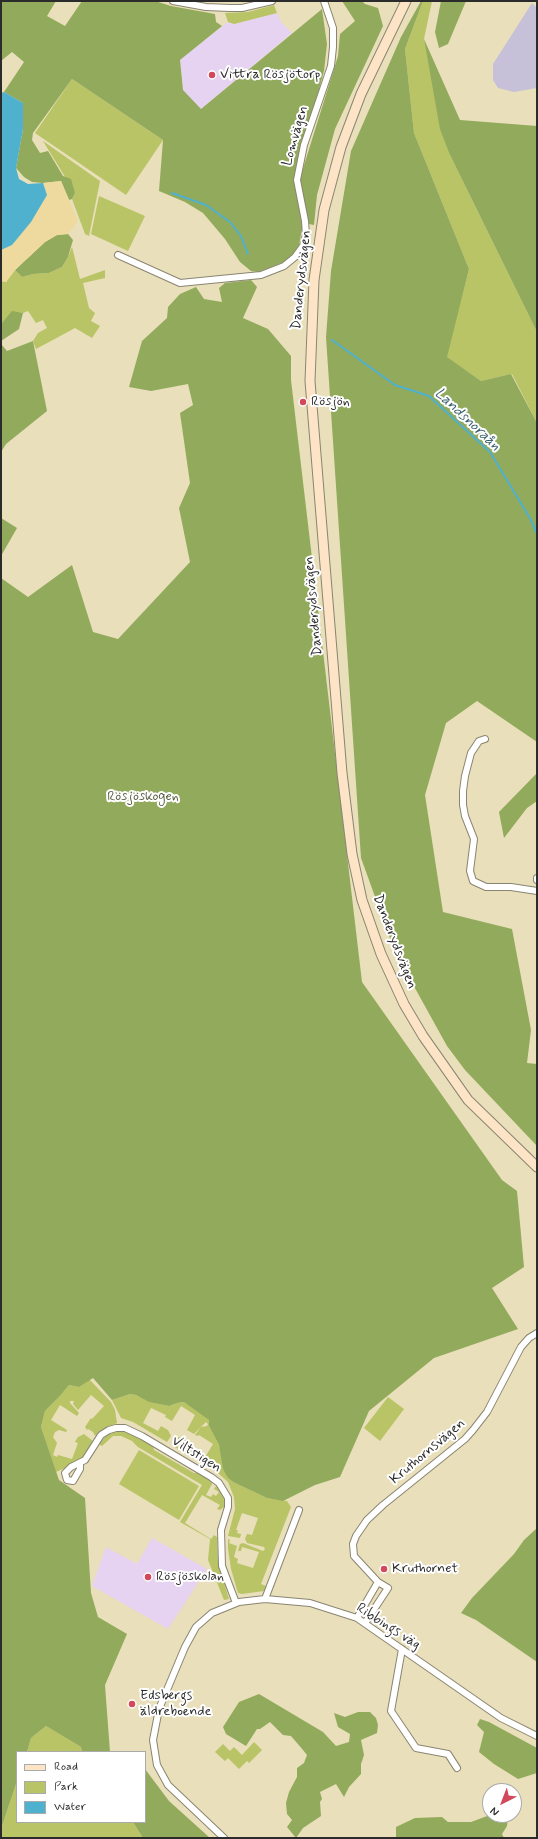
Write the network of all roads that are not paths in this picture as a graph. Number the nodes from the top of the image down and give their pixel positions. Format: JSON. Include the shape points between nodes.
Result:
{"nodes":[{"id":1,"x":173,"y":1,"type":"edge"},
{"id":2,"x":272,"y":1,"type":"edge"},
{"id":3,"x":324,"y":1,"type":"edge"},
{"id":4,"x":406,"y":1,"type":"edge"},
{"id":5,"x":118,"y":255,"type":"dead end"},
{"id":6,"x":485,"y":739,"type":"dead end"},
{"id":7,"x":537,"y":891,"type":"edge"},
{"id":8,"x":537,"y":1167,"type":"edge"},
{"id":9,"x":537,"y":1333,"type":"edge"},
{"id":10,"x":80,"y":1463,"type":"dead end"},
{"id":11,"x":299,"y":1510,"type":"dead end"},
{"id":12,"x":378,"y":1582,"type":"junction"},
{"id":13,"x":265,"y":1599,"type":"junction"},
{"id":14,"x":236,"y":1603,"type":"junction"},
{"id":15,"x":357,"y":1618,"type":"junction"},
{"id":16,"x":365,"y":1623,"type":"junction"},
{"id":17,"x":402,"y":1649,"type":"junction"},
{"id":18,"x":537,"y":1736,"type":"edge"},
{"id":19,"x":457,"y":1768,"type":"dead end"},
{"id":20,"x":224,"y":1838,"type":"edge"}],
"edges":[{"from":1,"to":2,"type":"street","via":[[206,7],[242,8]]},
{"from":3,"to":5,"type":"street","name":"Lomvägen","via":[[333,28],[331,66],[304,145],[297,180],[306,236],[295,257],[284,266],[261,275],[180,283]]},
{"from":4,"to":8,"type":"main road","name":"Danderydsvägen","via":[[361,94],[342,147],[324,210],[314,280],[310,381],[343,781],[352,854],[362,900],[381,954],[404,1004],[468,1100]]},
{"from":6,"to":7,"type":"street","via":[[479,741],[471,753],[463,791],[465,816],[474,839],[470,871],[473,881],[486,887],[527,888]]},
{"from":9,"to":12,"type":"street","name":"Kruthornsvägen","via":[[520,1347],[487,1412],[465,1439],[383,1505],[356,1536],[353,1544],[354,1556]]},
{"from":10,"to":14,"type":"street","name":"Viltstigen","via":[[101,1435],[109,1430],[125,1428],[211,1476],[219,1483],[228,1498],[221,1530],[222,1566]]},
{"from":11,"to":13,"type":"street"},
{"from":12,"to":15,"type":"street"},
{"from":12,"to":16,"type":"street","name":"Kruthornsvägen","via":[[388,1588]]},
{"from":13,"to":14,"type":"street","name":"Ribbings väg"},
{"from":13,"to":15,"type":"street","name":"Ribbings väg","via":[[310,1603]]},
{"from":14,"to":20,"type":"street","name":"Ribbings väg","via":[[212,1614],[196,1627],[159,1709],[153,1740],[157,1765],[168,1785]]},
{"from":15,"to":16,"type":"street","name":"Ribbings väg"},
{"from":16,"to":17,"type":"street","name":"Ribbings väg"},
{"from":17,"to":18,"type":"street","name":"Ribbings väg","via":[[501,1718]]},
{"from":17,"to":19,"type":"street","via":[[391,1711],[416,1748],[448,1754]]}]}
